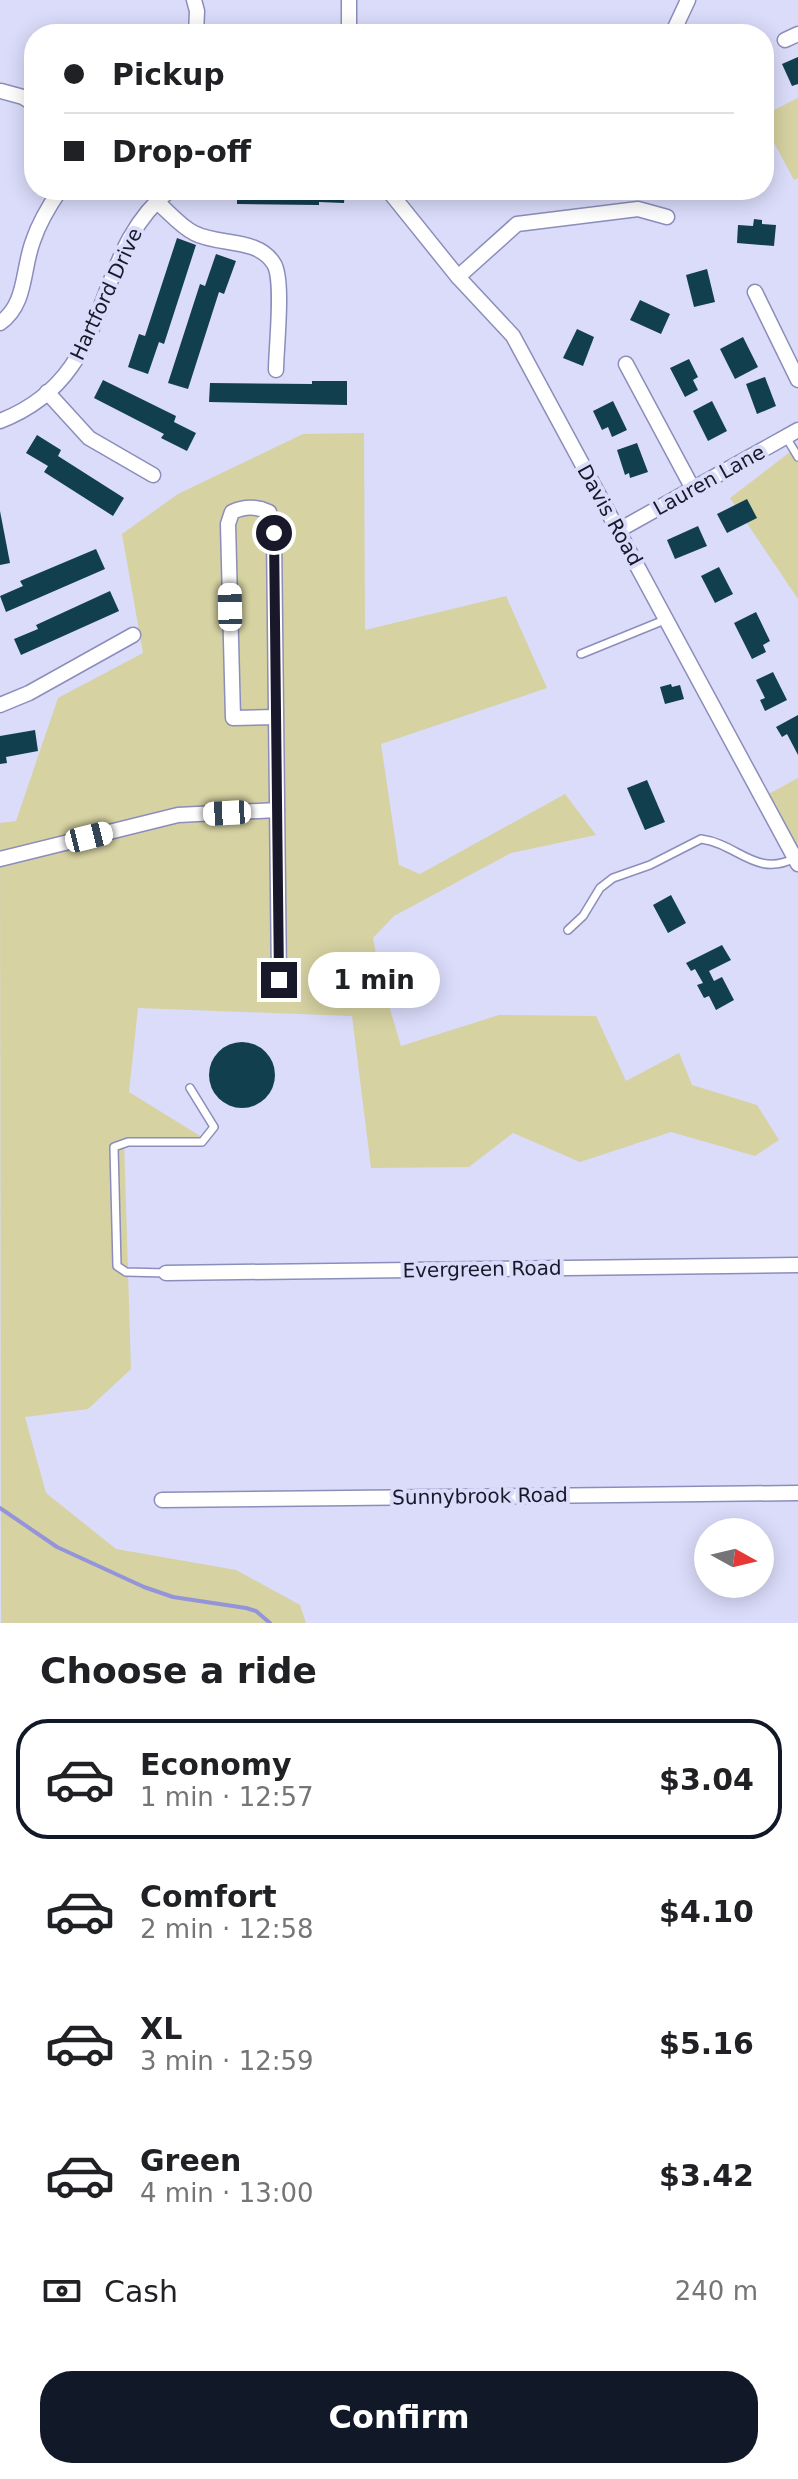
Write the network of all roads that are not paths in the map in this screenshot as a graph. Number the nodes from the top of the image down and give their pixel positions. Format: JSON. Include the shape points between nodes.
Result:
{"nodes":[{"id":1,"x":194,"y":0,"type":"edge"},
{"id":2,"x":349,"y":0,"type":"edge"},
{"id":3,"x":688,"y":0,"type":"edge"},
{"id":4,"x":196,"y":24,"type":"edge"},
{"id":5,"x":349,"y":24,"type":"edge"},
{"id":6,"x":677,"y":24,"type":"edge"},
{"id":7,"x":1,"y":91,"type":"edge"},
{"id":8,"x":24,"y":98,"type":"edge"},
{"id":9,"x":53,"y":200,"type":"edge"},
{"id":10,"x":396,"y":200,"type":"edge"},
{"id":11,"x":156,"y":201,"type":"joint"},
{"id":12,"x":667,"y":217,"type":"dead end"},
{"id":13,"x":458,"y":277,"type":"junction"},
{"id":14,"x":755,"y":292,"type":"dead end"},
{"id":15,"x":0,"y":323,"type":"edge"},
{"id":16,"x":626,"y":364,"type":"dead end"},
{"id":17,"x":276,"y":370,"type":"dead end"},
{"id":18,"x":798,"y":380,"type":"edge"},
{"id":19,"x":47,"y":392,"type":"junction"},
{"id":20,"x":0,"y":421,"type":"edge"},
{"id":21,"x":792,"y":433,"type":"edge"},
{"id":22,"x":798,"y":457,"type":"edge"},
{"id":23,"x":153,"y":475,"type":"dead end"},
{"id":24,"x":693,"y":489,"type":"junction"},
{"id":25,"x":619,"y":530,"type":"junction"},
{"id":26,"x":667,"y":619,"type":"junction"},
{"id":27,"x":133,"y":635,"type":"dead end"},
{"id":28,"x":581,"y":654,"type":"dead end"},
{"id":29,"x":0,"y":705,"type":"edge"},
{"id":30,"x":275,"y":717,"type":"junction"},
{"id":31,"x":277,"y":810,"type":"junction"},
{"id":32,"x":0,"y":859,"type":"edge"},
{"id":33,"x":796,"y":861,"type":"edge"},
{"id":34,"x":568,"y":930,"type":"dead end"},
{"id":35,"x":279,"y":980,"type":"dead end"},
{"id":36,"x":190,"y":1088,"type":"dead end"},
{"id":37,"x":798,"y":1265,"type":"edge"},
{"id":38,"x":166,"y":1273,"type":"joint"},
{"id":39,"x":798,"y":1493,"type":"edge"},
{"id":40,"x":162,"y":1500,"type":"dead end"}],
"edges":[{"from":1,"to":4,"type":"street"},
{"from":2,"to":5,"type":"street"},
{"from":3,"to":6,"type":"street"},
{"from":7,"to":8,"type":"street"},
{"from":9,"to":15,"type":"street","via":[[32,243],[21,294],[11,315]]},
{"from":10,"to":13,"type":"street","name":"Davis Road"},
{"from":11,"to":17,"type":"street","via":[[193,233],[259,250],[274,264]]},
{"from":11,"to":19,"type":"street","name":"Hartford Drive","via":[[132,231],[83,349]]},
{"from":12,"to":13,"type":"street","via":[[638,209],[517,224]]},
{"from":13,"to":25,"type":"street","name":"Davis Road","via":[[513,336]]},
{"from":14,"to":18,"type":"street"},
{"from":16,"to":24,"type":"street"},
{"from":19,"to":20,"type":"street","name":"Hartford Drive"},
{"from":19,"to":23,"type":"street","via":[[89,438]]},
{"from":21,"to":22,"type":"lane"},
{"from":21,"to":24,"type":"street","name":"Lauren Lane"},
{"from":24,"to":25,"type":"street","name":"Lauren Lane"},
{"from":25,"to":26,"type":"street","name":"Davis Road"},
{"from":26,"to":28,"type":"lane"},
{"from":26,"to":33,"type":"street","name":"Davis Road"},
{"from":27,"to":29,"type":"street"},
{"from":30,"to":30,"type":"street","via":[[274,533],[269,512],[242,507],[232,512],[228,524],[233,718]]},
{"from":30,"to":31,"type":"street"},
{"from":31,"to":32,"type":"street","via":[[178,815]]},
{"from":31,"to":35,"type":"street"},
{"from":33,"to":34,"type":"lane","via":[[767,866],[701,839],[613,878]]},
{"from":36,"to":38,"type":"lane","via":[[214,1127],[202,1142],[128,1142],[114,1147],[117,1266],[126,1272]]},
{"from":37,"to":38,"type":"street","name":"Evergreen Road"},
{"from":39,"to":40,"type":"street","name":"Sunnybrook Road"}]}
